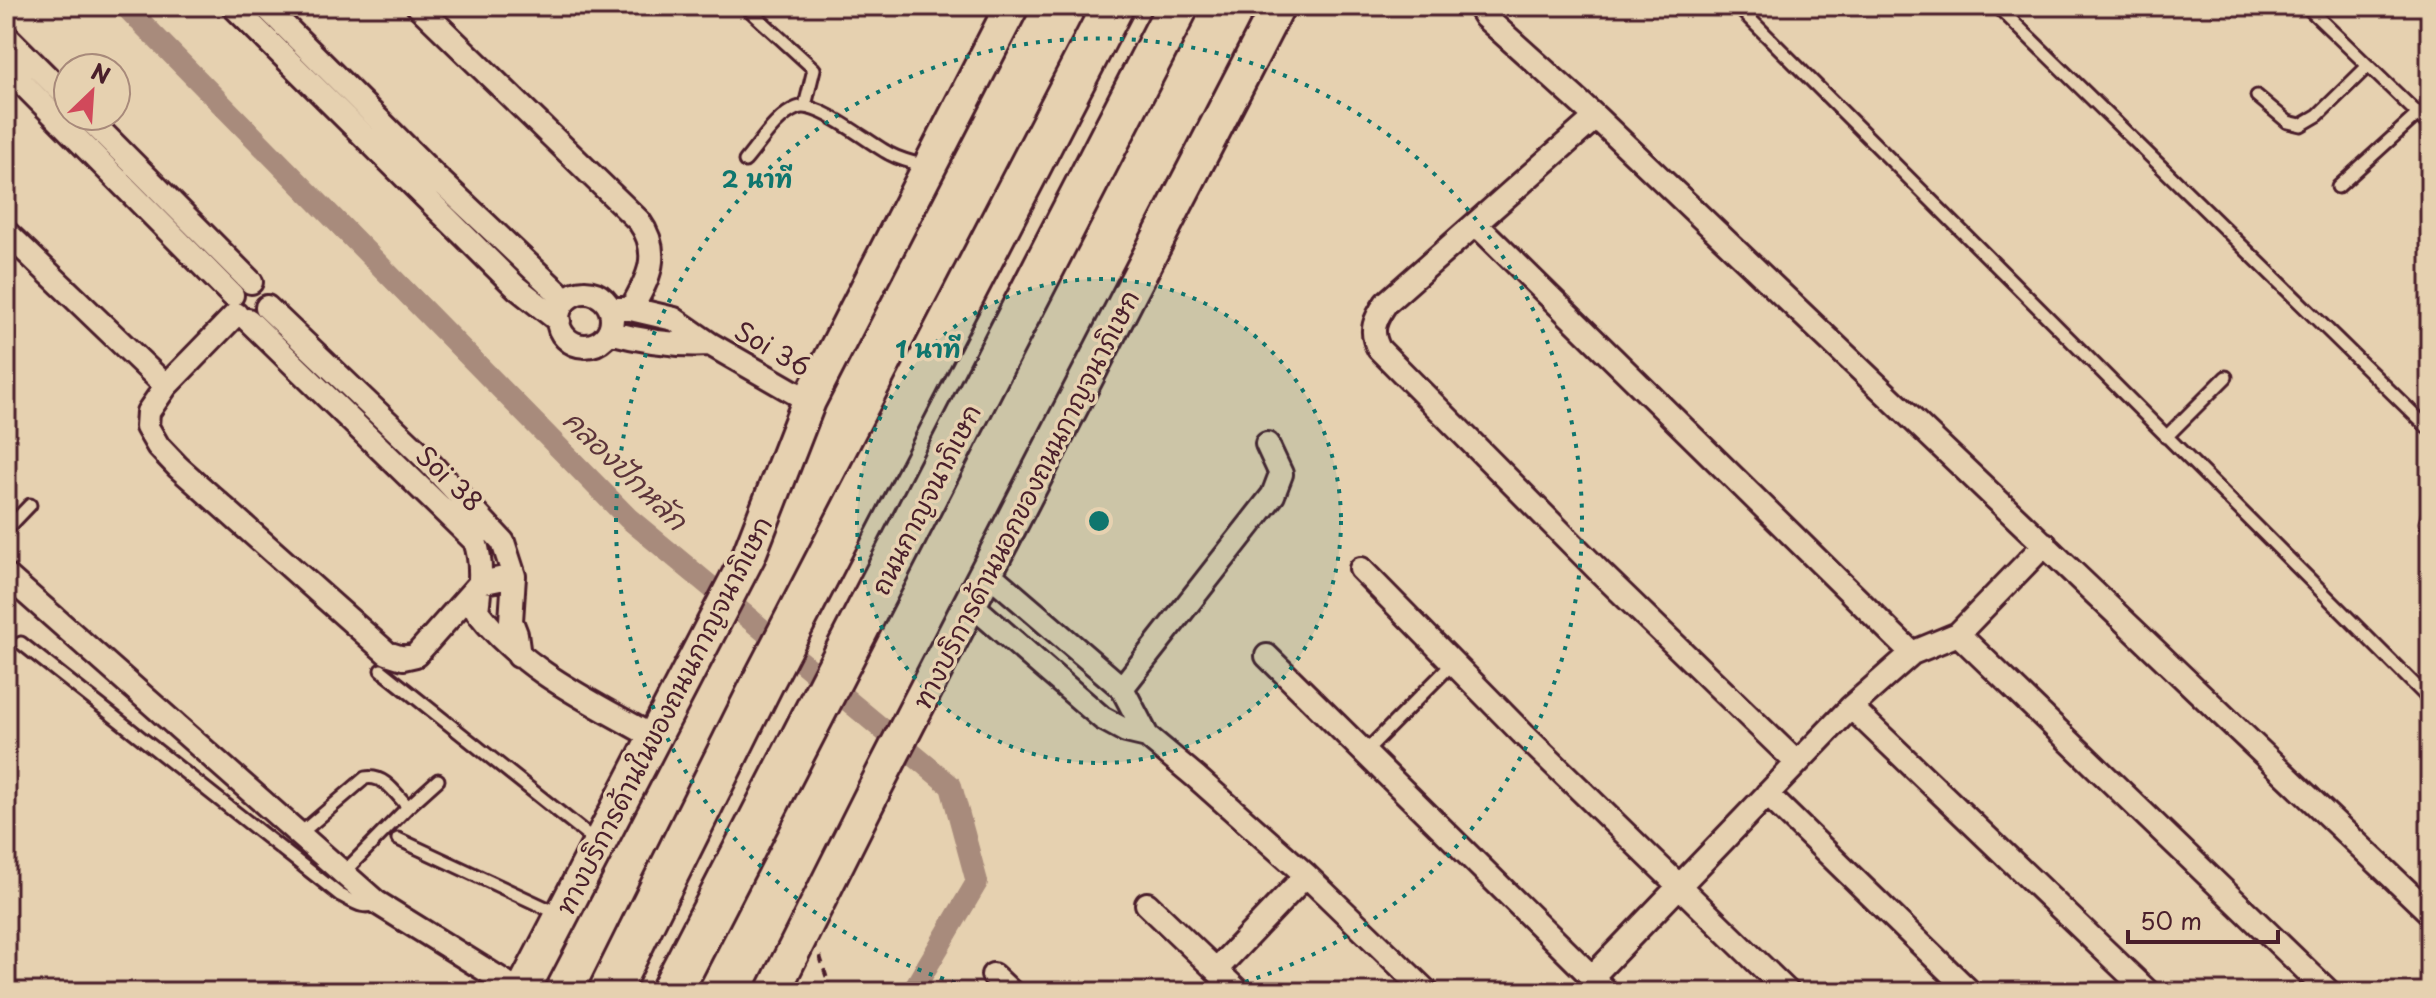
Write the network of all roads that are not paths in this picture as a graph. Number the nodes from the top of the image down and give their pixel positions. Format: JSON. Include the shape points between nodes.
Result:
{"nodes":[{"id":1,"x":233,"y":6,"type":"edge"},
{"id":2,"x":265,"y":6,"type":"edge"},
{"id":3,"x":418,"y":6,"type":"edge"},
{"id":4,"x":745,"y":6,"type":"edge"},
{"id":5,"x":1012,"y":6,"type":"edge"},
{"id":6,"x":1113,"y":6,"type":"edge"},
{"id":7,"x":1178,"y":6,"type":"edge"},
{"id":8,"x":1278,"y":6,"type":"edge"},
{"id":9,"x":1457,"y":6,"type":"edge"},
{"id":10,"x":1737,"y":6,"type":"edge"},
{"id":11,"x":1997,"y":6,"type":"edge"},
{"id":12,"x":2306,"y":6,"type":"edge"},
{"id":13,"x":1481,"y":12,"type":"edge"},
{"id":14,"x":9,"y":54,"type":"edge"},
{"id":15,"x":2368,"y":66,"type":"junction"},
{"id":16,"x":52,"y":86,"type":"edge"},
{"id":17,"x":2257,"y":96,"type":"dead end"},
{"id":18,"x":805,"y":106,"type":"junction"},
{"id":19,"x":2418,"y":114,"type":"junction"},
{"id":20,"x":1596,"y":117,"type":"junction"},
{"id":21,"x":2430,"y":127,"type":"edge"},
{"id":22,"x":99,"y":132,"type":"edge"},
{"id":23,"x":745,"y":161,"type":"dead end"},
{"id":24,"x":928,"y":167,"type":"junction"},
{"id":25,"x":435,"y":176,"type":"junction"},
{"id":26,"x":2338,"y":187,"type":"dead end"},
{"id":27,"x":419,"y":192,"type":"junction"},
{"id":28,"x":1477,"y":225,"type":"junction"},
{"id":29,"x":6,"y":232,"type":"edge"},
{"id":30,"x":242,"y":303,"type":"junction"},
{"id":31,"x":621,"y":309,"type":"junction"},
{"id":32,"x":562,"y":310,"type":"junction"},
{"id":33,"x":609,"y":332,"type":"junction"},
{"id":34,"x":710,"y":344,"type":"junction"},
{"id":35,"x":2226,"y":377,"type":"dead end"},
{"id":36,"x":166,"y":386,"type":"junction"},
{"id":37,"x":809,"y":401,"type":"junction"},
{"id":38,"x":2430,"y":430,"type":"edge"},
{"id":39,"x":2166,"y":437,"type":"junction"},
{"id":40,"x":1267,"y":444,"type":"dead end"},
{"id":41,"x":30,"y":505,"type":"dead end"},
{"id":42,"x":2430,"y":508,"type":"edge"},
{"id":43,"x":2430,"y":529,"type":"edge"},
{"id":44,"x":6,"y":530,"type":"edge"},
{"id":45,"x":483,"y":535,"type":"junction"},
{"id":46,"x":2045,"y":544,"type":"junction"},
{"id":47,"x":1361,"y":569,"type":"dead end"},
{"id":48,"x":987,"y":572,"type":"junction"},
{"id":49,"x":6,"y":575,"type":"edge"},
{"id":50,"x":514,"y":576,"type":"junction"},
{"id":51,"x":480,"y":583,"type":"junction"},
{"id":52,"x":971,"y":604,"type":"junction"},
{"id":53,"x":1958,"y":634,"type":"junction"},
{"id":54,"x":21,"y":643,"type":"dead end"},
{"id":55,"x":1912,"y":653,"type":"junction"},
{"id":56,"x":519,"y":656,"type":"junction"},
{"id":57,"x":1267,"y":656,"type":"dead end"},
{"id":58,"x":1085,"y":659,"type":"junction"},
{"id":59,"x":1453,"y":663,"type":"junction"},
{"id":60,"x":381,"y":670,"type":"dead end"},
{"id":61,"x":1064,"y":685,"type":"junction"},
{"id":62,"x":1122,"y":688,"type":"junction"},
{"id":63,"x":2430,"y":700,"type":"edge"},
{"id":64,"x":1851,"y":707,"type":"junction"},
{"id":65,"x":1147,"y":736,"type":"junction"},
{"id":66,"x":653,"y":737,"type":"junction"},
{"id":67,"x":1365,"y":752,"type":"junction"},
{"id":68,"x":1796,"y":762,"type":"junction"},
{"id":69,"x":438,"y":780,"type":"dead end"},
{"id":70,"x":1767,"y":794,"type":"junction"},
{"id":71,"x":408,"y":807,"type":"junction"},
{"id":72,"x":301,"y":833,"type":"junction"},
{"id":73,"x":398,"y":839,"type":"dead end"},
{"id":74,"x":599,"y":843,"type":"junction"},
{"id":75,"x":344,"y":872,"type":"junction"},
{"id":76,"x":1306,"y":875,"type":"junction"},
{"id":77,"x":1680,"y":885,"type":"junction"},
{"id":78,"x":376,"y":902,"type":"junction"},
{"id":79,"x":1147,"y":904,"type":"dead end"},
{"id":80,"x":2430,"y":913,"type":"edge"},
{"id":81,"x":562,"y":915,"type":"junction"},
{"id":82,"x":1216,"y":970,"type":"junction"},
{"id":83,"x":993,"y":975,"type":"dead end"},
{"id":84,"x":1600,"y":984,"type":"edge"},
{"id":85,"x":521,"y":992,"type":"edge"},
{"id":86,"x":609,"y":992,"type":"edge"},
{"id":87,"x":671,"y":992,"type":"edge"},
{"id":88,"x":773,"y":992,"type":"edge"},
{"id":89,"x":1011,"y":992,"type":"edge"},
{"id":90,"x":1239,"y":992,"type":"edge"},
{"id":91,"x":1427,"y":992,"type":"edge"},
{"id":92,"x":1788,"y":992,"type":"edge"},
{"id":93,"x":1970,"y":992,"type":"edge"},
{"id":94,"x":2148,"y":992,"type":"edge"},
{"id":95,"x":2329,"y":992,"type":"edge"}],
"edges":[{"from":1,"to":27,"type":"street"},
{"from":2,"to":25,"type":"street"},
{"from":3,"to":31,"type":"street","via":[[650,236],[653,250],[644,288]]},
{"from":4,"to":18,"type":"lane","via":[[814,69]]},
{"from":5,"to":24,"type":"main road","name":"ทางบริการด้านในของถนนกาญจนาภิเษก"},
{"from":6,"to":86,"type":"highway"},
{"from":7,"to":87,"type":"highway","name":"ถนนกาญจนาภิเษก"},
{"from":8,"to":48,"type":"main road","name":"ทางบริการด้านนอกของถนนกาญจนาภิเษก"},
{"from":9,"to":13,"type":"street"},
{"from":10,"to":39,"type":"lane"},
{"from":11,"to":38,"type":"lane"},
{"from":12,"to":15,"type":"lane"},
{"from":13,"to":20,"type":"street"},
{"from":14,"to":16,"type":"street"},
{"from":14,"to":30,"type":"street"},
{"from":15,"to":17,"type":"lane","via":[[2301,125],[2288,122]]},
{"from":15,"to":19,"type":"lane"},
{"from":18,"to":23,"type":"lane","via":[[784,116]]},
{"from":18,"to":24,"type":"lane","via":[[894,156]]},
{"from":19,"to":21,"type":"lane"},
{"from":19,"to":26,"type":"lane"},
{"from":20,"to":28,"type":"street"},
{"from":20,"to":46,"type":"street"},
{"from":22,"to":30,"type":"street"},
{"from":24,"to":37,"type":"main road","name":"ทางบริการด้านในของถนนกาญจนาภิเษก"},
{"from":25,"to":27,"type":"street"},
{"from":25,"to":32,"type":"street"},
{"from":27,"to":32,"type":"street","via":[[517,288]]},
{"from":28,"to":55,"type":"street"},
{"from":28,"to":68,"type":"street","via":[[1386,303],[1373,329],[1379,349]]},
{"from":29,"to":36,"type":"street"},
{"from":30,"to":36,"type":"street"},
{"from":30,"to":45,"type":"street","name":"Soi 38"},
{"from":30,"to":45,"type":"street","via":[[263,314],[267,307],[423,456]]},
{"from":31,"to":32,"type":"street","via":[[585,292]]},
{"from":31,"to":33,"type":"street"},
{"from":31,"to":34,"type":"street","name":"Soi 36","via":[[674,319]]},
{"from":32,"to":33,"type":"street","via":[[567,338],[594,344]]},
{"from":33,"to":34,"type":"street","via":[[639,340]]},
{"from":34,"to":37,"type":"street","name":"Soi 36"},
{"from":35,"to":39,"type":"lane"},
{"from":36,"to":51,"type":"street","via":[[148,412],[147,427],[158,446],[387,653],[416,655]]},
{"from":37,"to":66,"type":"main road","name":"ทางบริการด้านในของถนนกาญจนาภิเษก","via":[[749,555]]},
{"from":39,"to":63,"type":"lane"},
{"from":40,"to":62,"type":"street","via":[[1281,474],[1273,495]]},
{"from":41,"to":44,"type":"lane"},
{"from":42,"to":43,"type":"lane"},
{"from":45,"to":50,"type":"street","via":[[503,542]]},
{"from":45,"to":51,"type":"street","name":"Soi 38"},
{"from":46,"to":53,"type":"street"},
{"from":46,"to":80,"type":"street"},
{"from":47,"to":59,"type":"street"},
{"from":48,"to":52,"type":"main road","name":"ทางบริการด้านนอกของถนนกาญจนาภิเษก"},
{"from":48,"to":58,"type":"street"},
{"from":49,"to":72,"type":"street"},
{"from":50,"to":51,"type":"street"},
{"from":50,"to":56,"type":"street","via":[[511,621]]},
{"from":51,"to":56,"type":"street","name":"Soi 38","via":[[477,611]]},
{"from":52,"to":61,"type":"street"},
{"from":52,"to":88,"type":"main road","name":"ทางบริการด้านนอกของถนนกาญจนาภิเษก"},
{"from":53,"to":55,"type":"street"},
{"from":53,"to":95,"type":"street"},
{"from":54,"to":78,"type":"lane","via":[[340,895],[359,905]]},
{"from":55,"to":64,"type":"street"},
{"from":56,"to":66,"type":"street","name":"Soi 38"},
{"from":57,"to":67,"type":"street"},
{"from":58,"to":61,"type":"street"},
{"from":58,"to":62,"type":"street"},
{"from":59,"to":67,"type":"lane"},
{"from":59,"to":77,"type":"street"},
{"from":60,"to":74,"type":"lane"},
{"from":61,"to":65,"type":"street","via":[[1102,718]]},
{"from":62,"to":65,"type":"street"},
{"from":64,"to":68,"type":"street"},
{"from":64,"to":94,"type":"street"},
{"from":65,"to":76,"type":"street"},
{"from":66,"to":74,"type":"main road","name":"ทางบริการด้านในของถนนกาญจนาภิเษก"},
{"from":67,"to":84,"type":"street"},
{"from":68,"to":70,"type":"street"},
{"from":69,"to":71,"type":"lane"},
{"from":70,"to":77,"type":"street"},
{"from":70,"to":93,"type":"street"},
{"from":71,"to":72,"type":"lane","via":[[384,782],[365,778]]},
{"from":71,"to":75,"type":"lane"},
{"from":72,"to":75,"type":"street"},
{"from":73,"to":81,"type":"lane"},
{"from":74,"to":81,"type":"main road","name":"ทางบริการด้านในของถนนกาญจนาภิเษก"},
{"from":75,"to":78,"type":"street"},
{"from":76,"to":82,"type":"street"},
{"from":76,"to":91,"type":"street"},
{"from":77,"to":84,"type":"street"},
{"from":77,"to":92,"type":"street"},
{"from":78,"to":85,"type":"street"},
{"from":79,"to":82,"type":"street"},
{"from":81,"to":85,"type":"main road","name":"ทางบริการด้านในของถนนกาญจนาภิเษก"},
{"from":82,"to":90,"type":"street"},
{"from":83,"to":89,"type":"street"}]}
